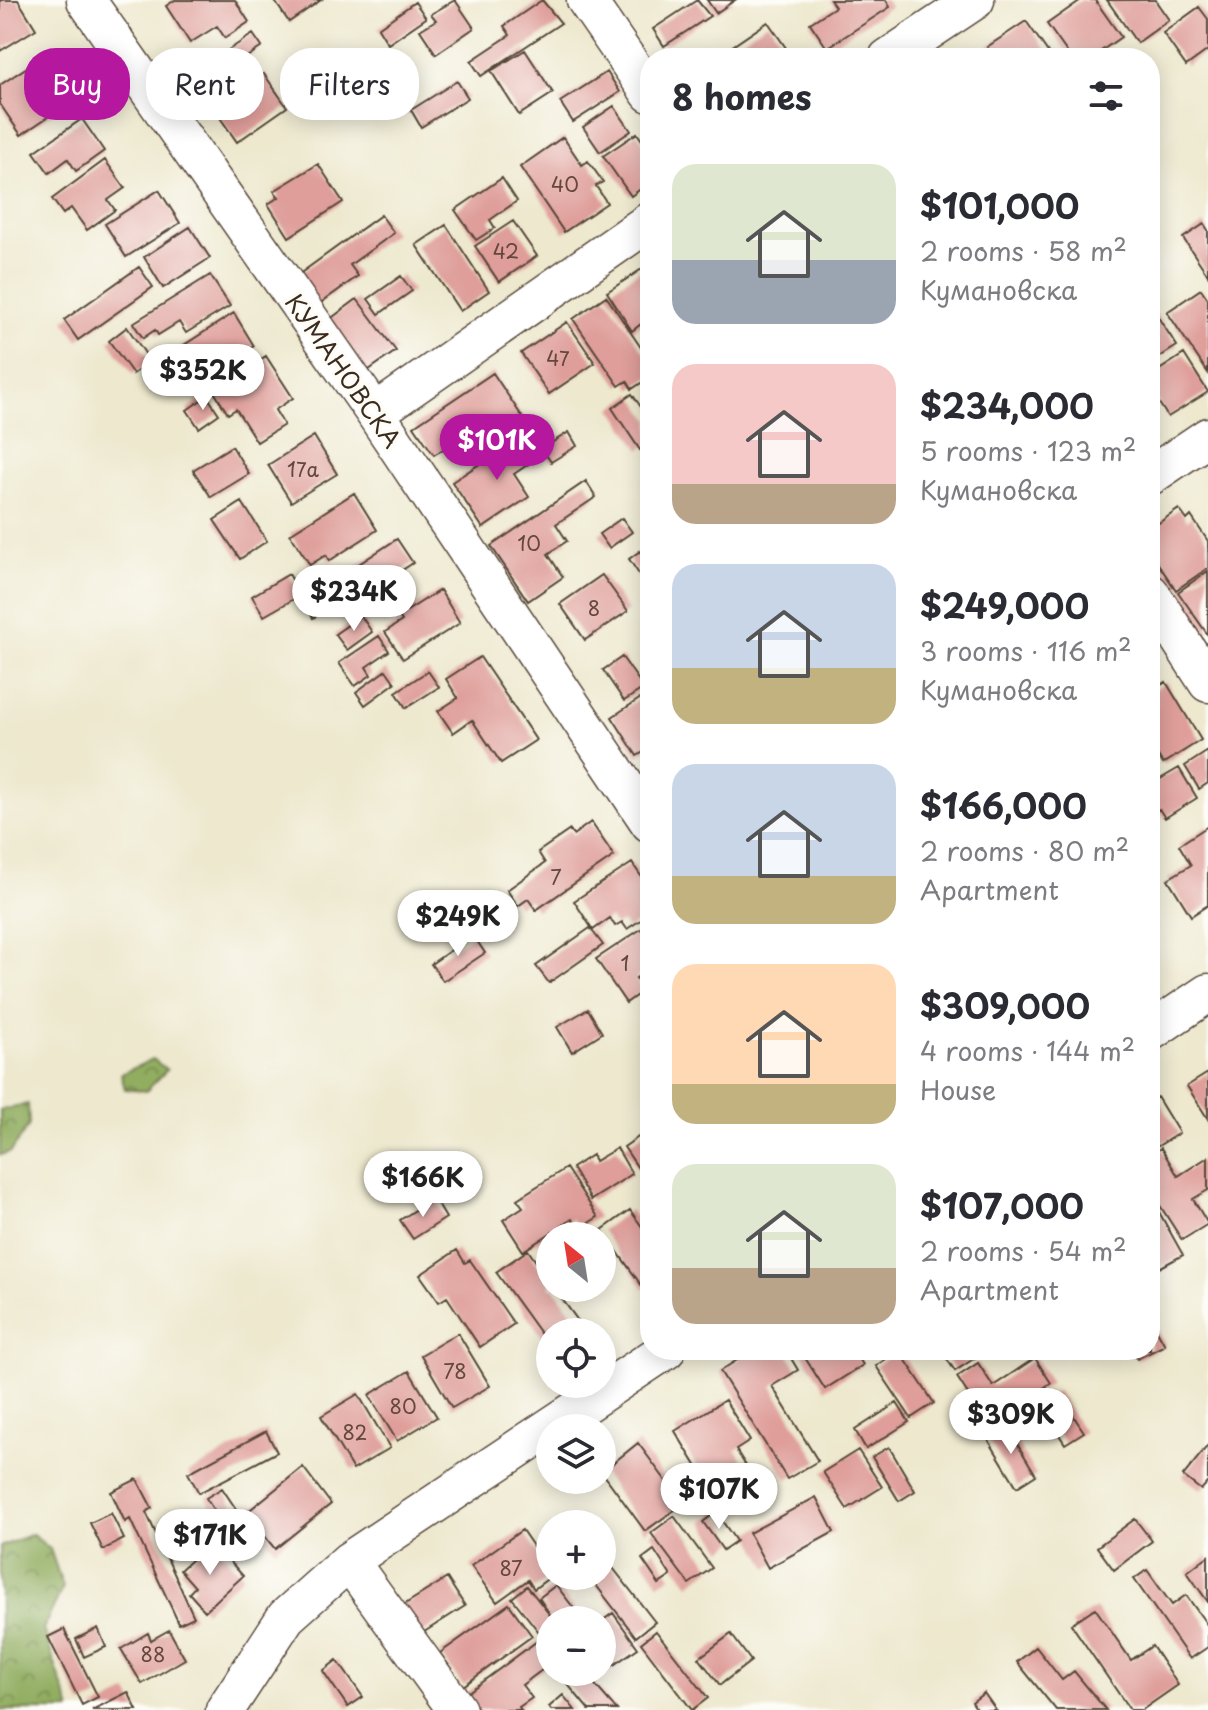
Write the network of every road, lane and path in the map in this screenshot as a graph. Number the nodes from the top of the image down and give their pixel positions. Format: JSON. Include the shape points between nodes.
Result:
{"nodes":[{"id":1,"x":86,"y":0,"type":"edge"},
{"id":2,"x":586,"y":0,"type":"edge"},
{"id":3,"x":975,"y":0,"type":"edge"},
{"id":4,"x":903,"y":48,"type":"edge"},
{"id":5,"x":640,"y":78,"type":"edge"},
{"id":6,"x":640,"y":228,"type":"edge"},
{"id":7,"x":375,"y":413,"type":"junction"},
{"id":8,"x":1208,"y":437,"type":"edge"},
{"id":9,"x":1160,"y":469,"type":"edge"},
{"id":10,"x":1160,"y":609,"type":"edge"},
{"id":11,"x":1208,"y":683,"type":"edge"},
{"id":12,"x":640,"y":805,"type":"edge"},
{"id":13,"x":1208,"y":993,"type":"edge"},
{"id":14,"x":1160,"y":1025,"type":"edge"},
{"id":15,"x":651,"y":1360,"type":"edge"},
{"id":16,"x":349,"y":1561,"type":"junction"},
{"id":17,"x":225,"y":1710,"type":"edge"},
{"id":18,"x":457,"y":1710,"type":"edge"}],
"edges":[{"from":1,"to":7,"type":"street","name":"КУМАНОВСКА"},
{"from":2,"to":5,"type":"street"},
{"from":3,"to":4,"type":"street"},
{"from":6,"to":7,"type":"street"},
{"from":7,"to":12,"type":"street","name":"КУМАНОВСКА"},
{"from":8,"to":9,"type":"street"},
{"from":10,"to":11,"type":"street"},
{"from":13,"to":14,"type":"street"},
{"from":15,"to":16,"type":"street"},
{"from":16,"to":17,"type":"street","via":[[286,1617]]},
{"from":16,"to":18,"type":"street"}]}
